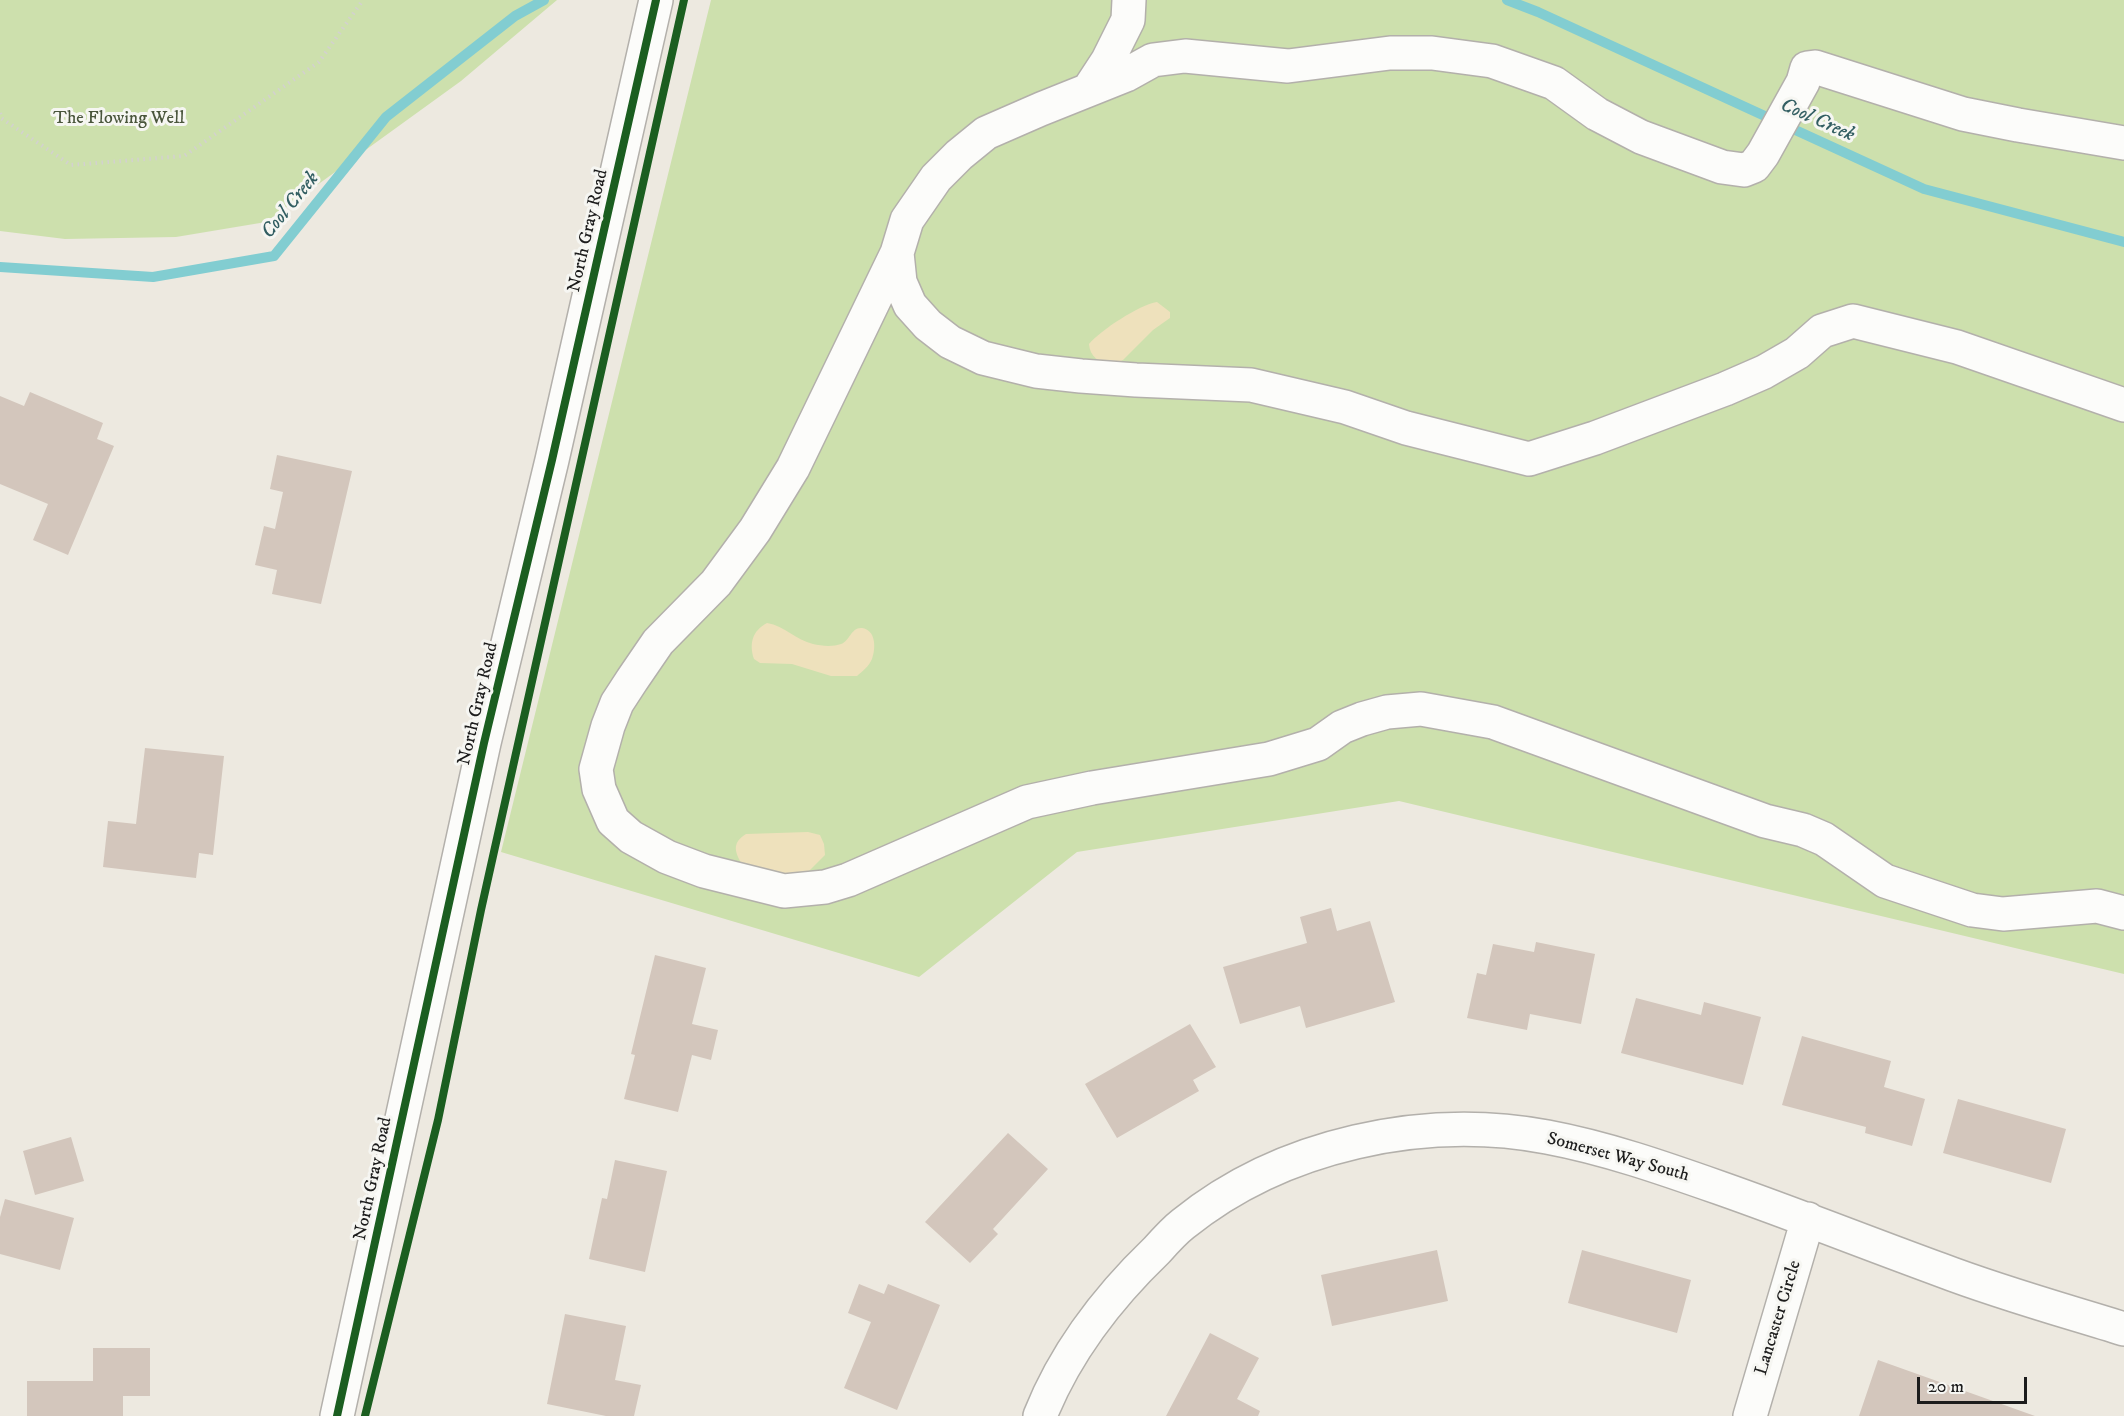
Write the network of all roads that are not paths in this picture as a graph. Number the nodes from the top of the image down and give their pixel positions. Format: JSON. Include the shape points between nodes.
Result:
{"nodes":[{"id":1,"x":656,"y":0,"type":"edge"},
{"id":2,"x":1129,"y":0,"type":"edge"},
{"id":3,"x":1089,"y":89,"type":"junction"},
{"id":4,"x":2124,"y":143,"type":"edge"},
{"id":5,"x":897,"y":253,"type":"junction"},
{"id":6,"x":2124,"y":405,"type":"edge"},
{"id":7,"x":2124,"y":913,"type":"edge"},
{"id":8,"x":1808,"y":1219,"type":"junction"},
{"id":9,"x":2124,"y":1329,"type":"edge"},
{"id":10,"x":337,"y":1416,"type":"edge"},
{"id":11,"x":1040,"y":1416,"type":"edge"},
{"id":12,"x":1750,"y":1416,"type":"edge"}],
"edges":[{"from":1,"to":10,"type":"street","name":"North Gray Road","via":[[484,743]]},
{"from":2,"to":3,"type":"street","via":[[1128,20]]},
{"from":3,"to":4,"type":"street","via":[[1153,60],[1185,56],[1288,66],[1390,53],[1432,53],[1492,61],[1554,83],[1597,114],[1641,137],[1722,167],[1744,170],[1754,166],[1803,82],[1807,68],[1815,67],[1963,114]]},
{"from":3,"to":5,"type":"street","via":[[986,133],[959,155],[936,177],[907,220]]},
{"from":5,"to":6,"type":"street","via":[[900,282],[910,305],[950,342],[983,358],[1036,371],[1081,376],[1251,385],[1346,407],[1406,428],[1530,459],[1745,380],[1797,353],[1822,332],[1853,321],[1957,347]]},
{"from":5,"to":7,"type":"street","via":[[787,477],[755,530],[716,583],[658,642],[617,703],[608,726],[596,769],[599,789],[613,821],[631,837],[667,857],[704,871],[784,891],[825,887],[1027,802],[1269,759],[1318,744],[1342,727],[1362,720],[1387,712],[1421,709],[1493,722],[1765,821],[1803,830],[1824,839],[1885,881],[1972,910],[2003,914],[2097,906]]},
{"from":8,"to":9,"type":"street","name":"Somerset Way South","via":[[1945,1272]]},
{"from":8,"to":11,"type":"street","name":"Somerset Way South","via":[[1620,1155],[1546,1137],[1461,1130],[1376,1137],[1299,1159],[1236,1188],[1183,1224],[1129,1276],[1099,1314],[1049,1392]]},
{"from":8,"to":12,"type":"street","name":"Lancaster Circle"}]}
